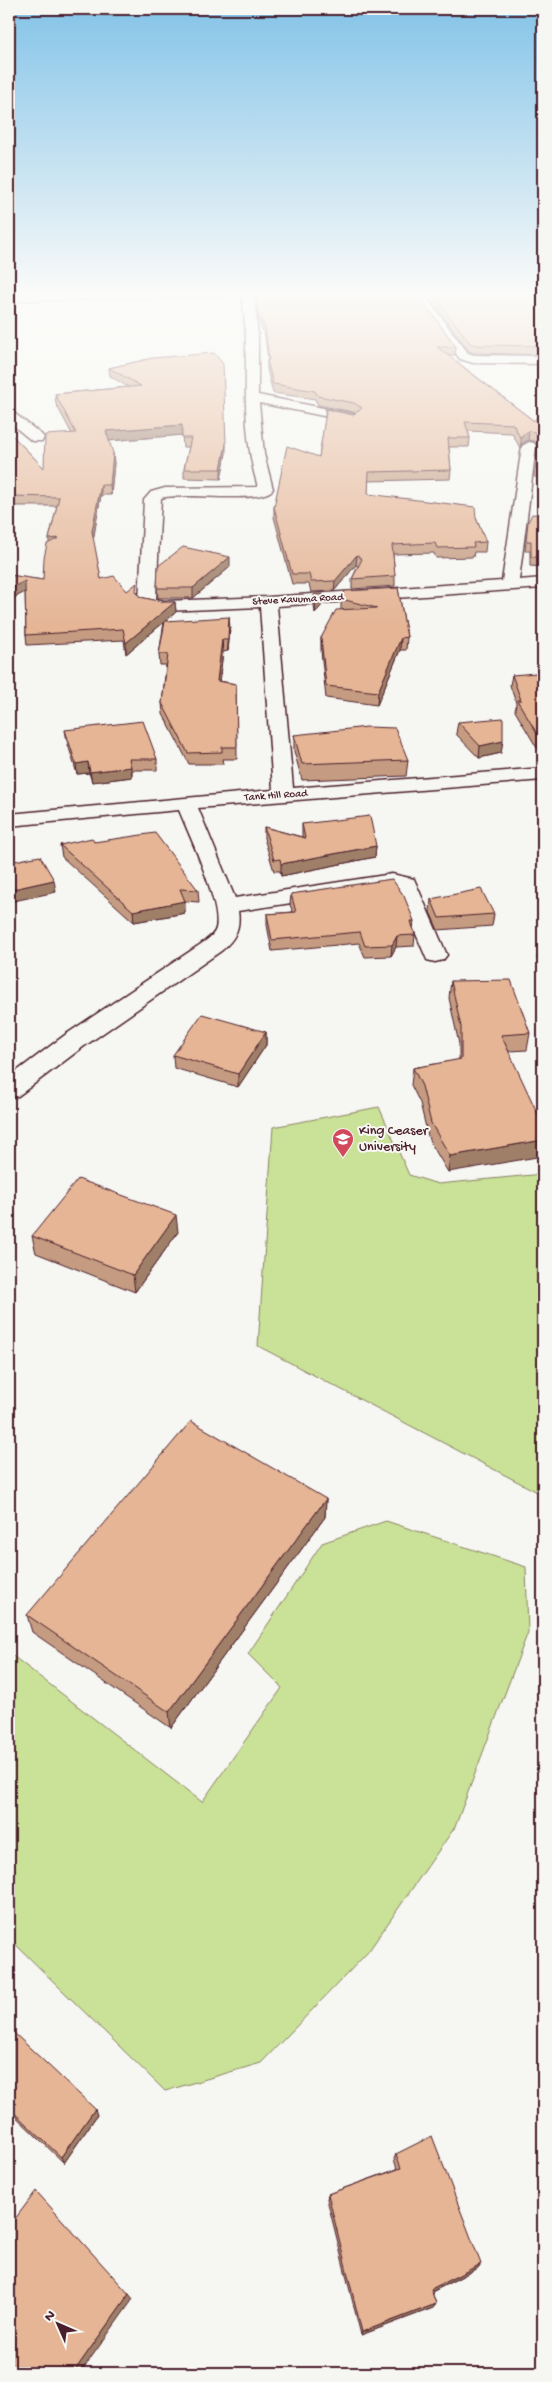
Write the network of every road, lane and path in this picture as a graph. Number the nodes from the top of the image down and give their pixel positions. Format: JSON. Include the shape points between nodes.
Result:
{"nodes":[{"id":1,"x":252,"y":404,"type":"edge"},
{"id":2,"x":286,"y":404,"type":"edge"},
{"id":3,"x":9,"y":416,"type":"edge"},
{"id":4,"x":354,"y":418,"type":"edge"},
{"id":5,"x":37,"y":438,"type":"dead end"},
{"id":6,"x":529,"y":446,"type":"edge"},
{"id":7,"x":543,"y":583,"type":"edge"},
{"id":8,"x":510,"y":585,"type":"junction"},
{"id":9,"x":268,"y":602,"type":"junction"},
{"id":10,"x":543,"y":774,"type":"edge"},
{"id":11,"x":284,"y":796,"type":"junction"},
{"id":12,"x":186,"y":803,"type":"junction"},
{"id":13,"x":9,"y":820,"type":"edge"},
{"id":14,"x":227,"y":906,"type":"junction"},
{"id":15,"x":435,"y":955,"type":"dead end"},
{"id":16,"x":9,"y":1090,"type":"edge"}],
"edges":[{"from":1,"to":9,"type":"street","name":"Steve Kavuma Road","via":[[257,465],[266,489],[256,492],[165,492],[156,495],[152,500],[147,602],[164,606]]},
{"from":2,"to":4,"type":"street"},
{"from":3,"to":5,"type":"street"},
{"from":6,"to":8,"type":"street"},
{"from":7,"to":8,"type":"street","name":"Steve Kavuma Road"},
{"from":8,"to":9,"type":"street","name":"Steve Kavuma Road"},
{"from":9,"to":11,"type":"street"},
{"from":10,"to":11,"type":"street","name":"Tank Hill Road"},
{"from":11,"to":12,"type":"street","name":"Tank Hill Road"},
{"from":12,"to":13,"type":"street","name":"Tank Hill Road"},
{"from":12,"to":14,"type":"street"},
{"from":14,"to":15,"type":"street","via":[[399,882],[406,884]]},
{"from":14,"to":16,"type":"street","via":[[229,927],[220,940],[74,1040]]}]}
